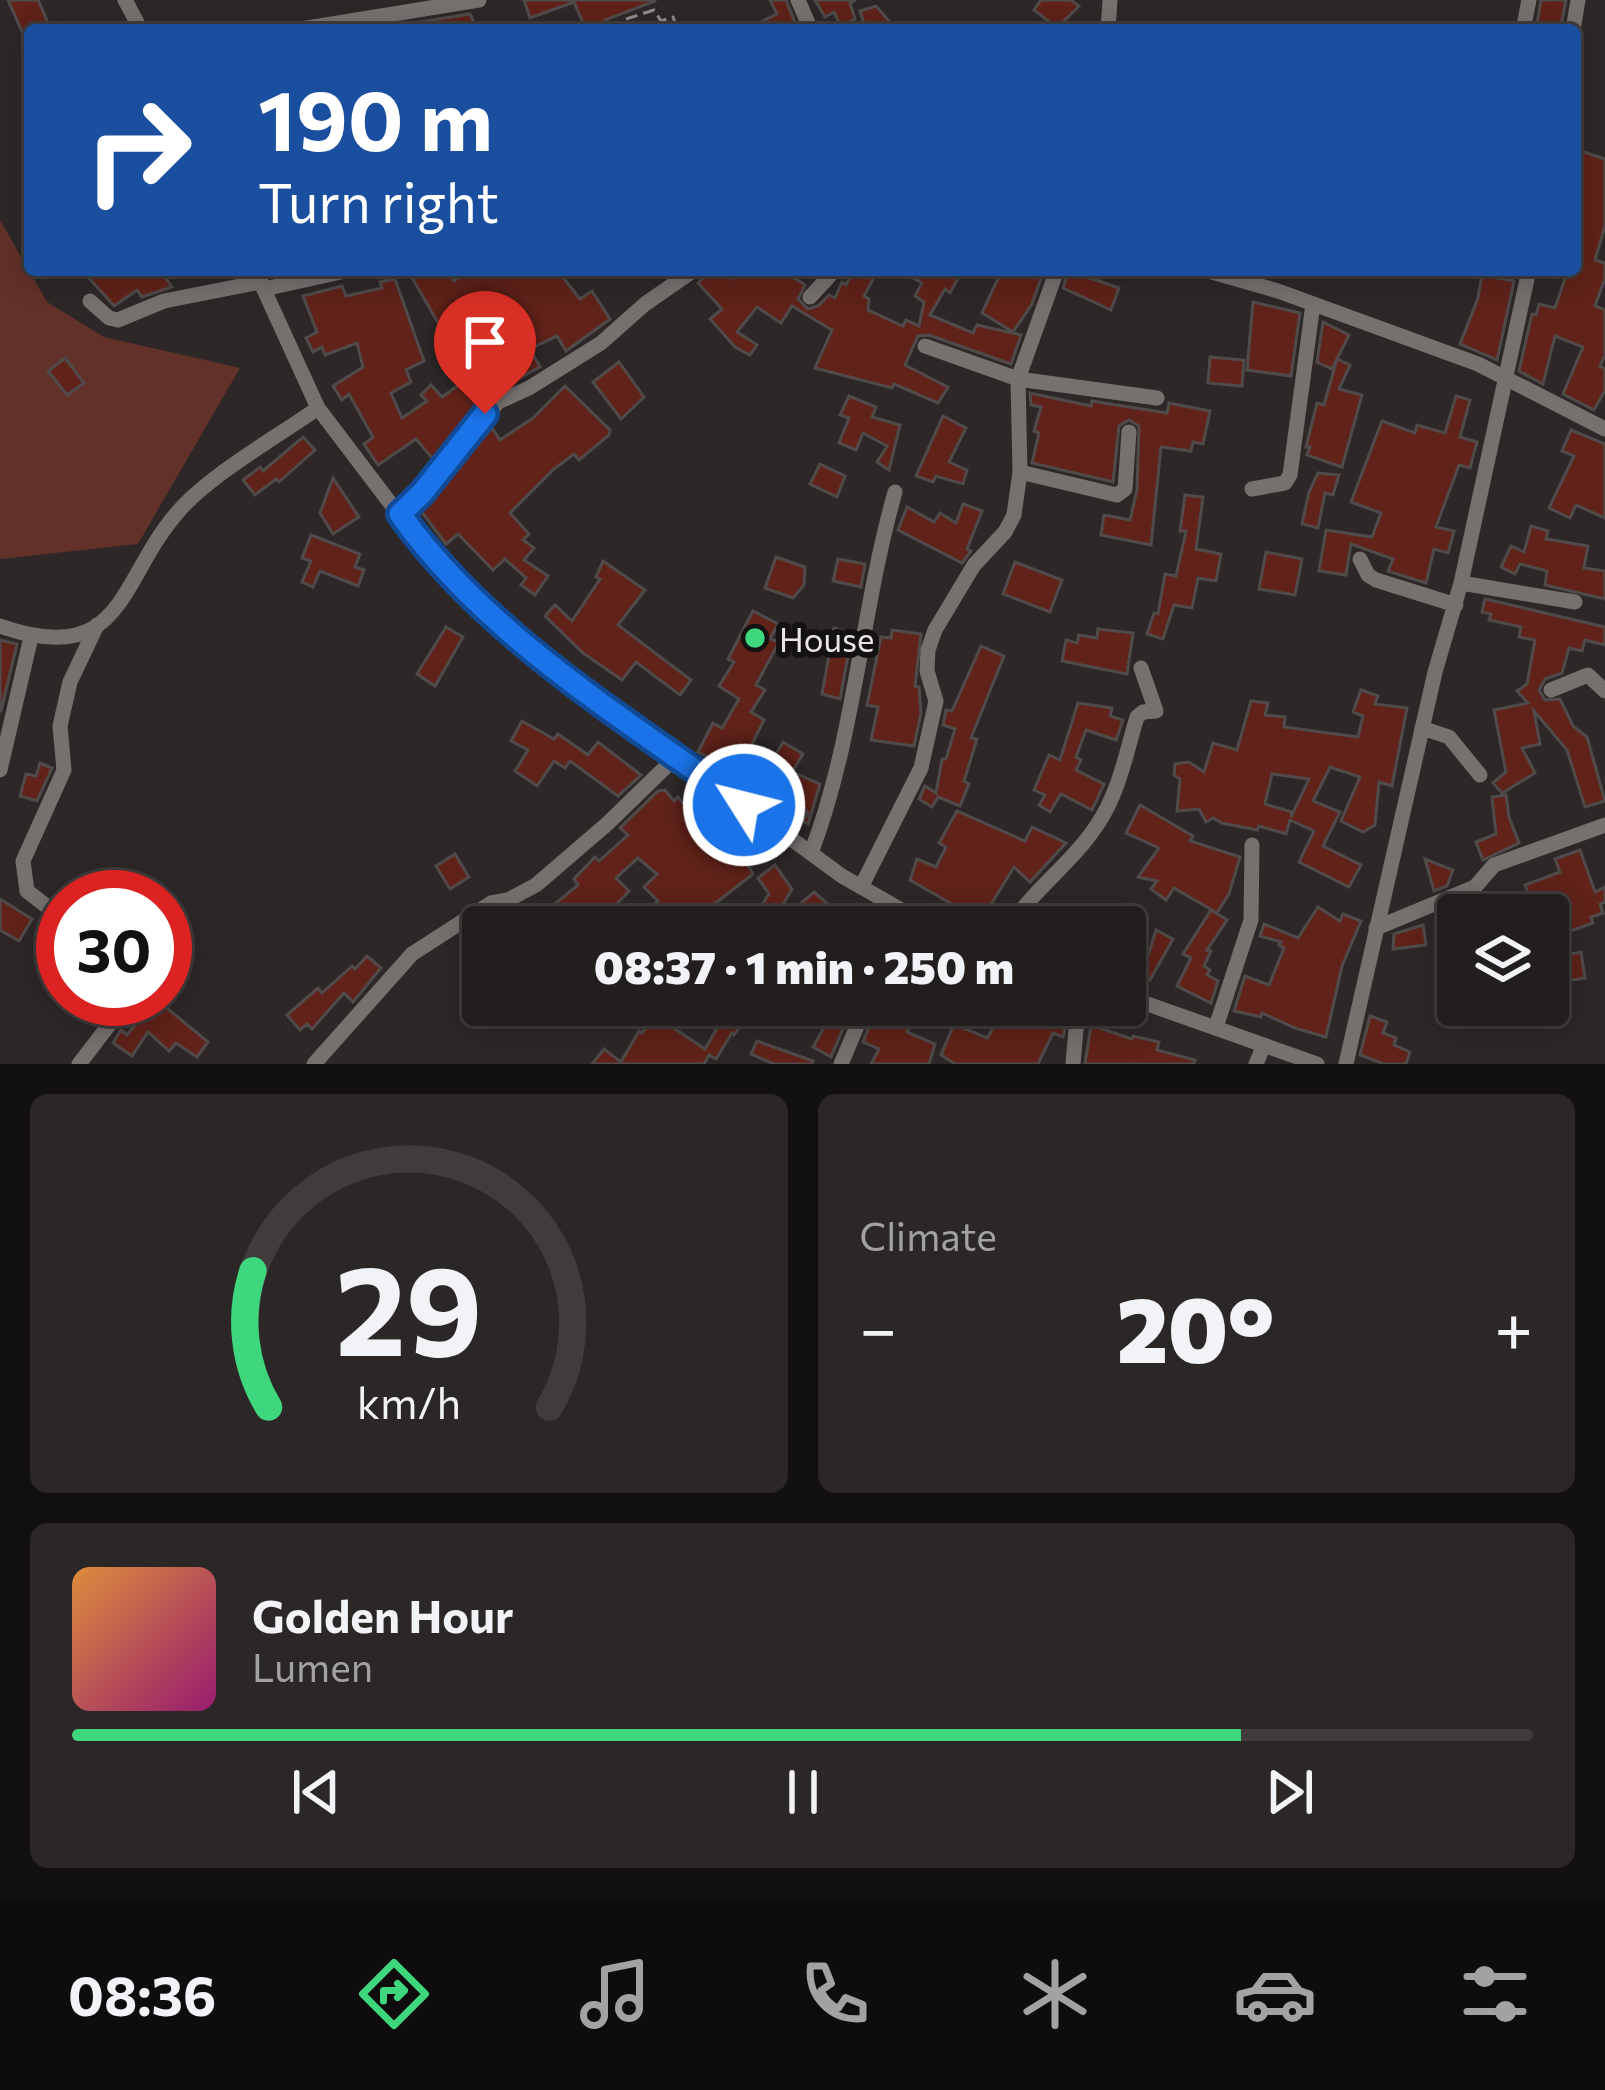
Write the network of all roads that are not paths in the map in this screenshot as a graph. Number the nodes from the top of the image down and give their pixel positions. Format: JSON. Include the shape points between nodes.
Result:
{"nodes":[{"id":1,"x":479,"y":0,"type":"edge"},
{"id":2,"x":332,"y":24,"type":"edge"},
{"id":3,"x":296,"y":276,"type":"edge"},
{"id":4,"x":685,"y":276,"type":"edge"},
{"id":5,"x":829,"y":276,"type":"edge"},
{"id":6,"x":1055,"y":276,"type":"edge"},
{"id":7,"x":1224,"y":276,"type":"edge"},
{"id":8,"x":1528,"y":276,"type":"edge"},
{"id":9,"x":260,"y":280,"type":"edge"},
{"id":10,"x":810,"y":297,"type":"dead end"},
{"id":11,"x":90,"y":301,"type":"dead end"},
{"id":12,"x":1312,"y":304,"type":"junction"},
{"id":13,"x":925,"y":346,"type":"dead end"},
{"id":14,"x":1018,"y":379,"type":"junction"},
{"id":15,"x":1505,"y":379,"type":"junction"},
{"id":16,"x":1157,"y":398,"type":"dead end"},
{"id":17,"x":318,"y":408,"type":"junction"},
{"id":18,"x":1605,"y":429,"type":"edge"},
{"id":19,"x":1129,"y":432,"type":"dead end"},
{"id":20,"x":1020,"y":472,"type":"junction"},
{"id":21,"x":1252,"y":488,"type":"dead end"},
{"id":22,"x":895,"y":492,"type":"dead end"},
{"id":23,"x":400,"y":514,"type":"junction"},
{"id":24,"x":1360,"y":559,"type":"dead end"},
{"id":25,"x":1461,"y":584,"type":"junction"},
{"id":26,"x":1575,"y":602,"type":"dead end"},
{"id":27,"x":1456,"y":605,"type":"junction"},
{"id":28,"x":97,"y":625,"type":"junction"},
{"id":29,"x":0,"y":626,"type":"edge"},
{"id":30,"x":31,"y":637,"type":"junction"},
{"id":31,"x":1142,"y":668,"type":"dead end"},
{"id":32,"x":1552,"y":690,"type":"dead end"},
{"id":33,"x":1605,"y":691,"type":"edge"},
{"id":34,"x":1422,"y":728,"type":"junction"},
{"id":35,"x":677,"y":756,"type":"junction"},
{"id":36,"x":0,"y":770,"type":"edge"},
{"id":37,"x":1480,"y":776,"type":"dead end"},
{"id":38,"x":1605,"y":825,"type":"edge"},
{"id":39,"x":1252,"y":845,"type":"dead end"},
{"id":40,"x":811,"y":854,"type":"junction"},
{"id":41,"x":861,"y":887,"type":"junction"},
{"id":42,"x":36,"y":898,"type":"edge"},
{"id":43,"x":891,"y":906,"type":"edge"},
{"id":44,"x":1024,"y":906,"type":"edge"},
{"id":45,"x":1376,"y":928,"type":"junction"},
{"id":46,"x":1146,"y":1004,"type":"edge"},
{"id":47,"x":108,"y":1026,"type":"edge"},
{"id":48,"x":857,"y":1026,"type":"edge"},
{"id":49,"x":1077,"y":1026,"type":"edge"},
{"id":50,"x":1216,"y":1027,"type":"junction"},
{"id":51,"x":1263,"y":1046,"type":"junction"},
{"id":52,"x":79,"y":1064,"type":"edge"},
{"id":53,"x":314,"y":1064,"type":"edge"},
{"id":54,"x":841,"y":1064,"type":"edge"},
{"id":55,"x":1073,"y":1064,"type":"edge"},
{"id":56,"x":1256,"y":1064,"type":"edge"},
{"id":57,"x":1317,"y":1064,"type":"edge"},
{"id":58,"x":1346,"y":1064,"type":"edge"}],
"edges":[{"from":1,"to":2,"type":"street"},
{"from":3,"to":9,"type":"street"},
{"from":4,"to":23,"type":"street","via":[[601,343],[498,402]]},
{"from":5,"to":10,"type":"street"},
{"from":6,"to":14,"type":"street"},
{"from":7,"to":12,"type":"street"},
{"from":8,"to":15,"type":"street"},
{"from":9,"to":11,"type":"street","via":[[118,320]]},
{"from":9,"to":17,"type":"street"},
{"from":12,"to":15,"type":"street"},
{"from":12,"to":21,"type":"street","via":[[1290,475]]},
{"from":13,"to":14,"type":"street"},
{"from":14,"to":16,"type":"street"},
{"from":14,"to":20,"type":"street"},
{"from":15,"to":18,"type":"street"},
{"from":15,"to":25,"type":"street"},
{"from":17,"to":23,"type":"street"},
{"from":17,"to":28,"type":"street","via":[[178,511],[120,604]]},
{"from":19,"to":20,"type":"street","via":[[1125,489],[1117,495]]},
{"from":20,"to":41,"type":"street","via":[[1005,532],[935,629],[927,671],[936,701],[921,768]]},
{"from":22,"to":40,"type":"street","via":[[844,751]]},
{"from":23,"to":35,"type":"street","via":[[463,589],[520,640]]},
{"from":24,"to":27,"type":"street","via":[[1376,580]]},
{"from":25,"to":26,"type":"street"},
{"from":25,"to":27,"type":"street"},
{"from":27,"to":34,"type":"street"},
{"from":28,"to":30,"type":"street"},
{"from":28,"to":42,"type":"street","via":[[70,682],[60,726],[64,770],[23,861],[27,891]]},
{"from":29,"to":30,"type":"street"},
{"from":30,"to":36,"type":"street"},
{"from":31,"to":44,"type":"street","via":[[1156,711],[1137,717],[1108,808]]},
{"from":32,"to":33,"type":"street","via":[[1588,675]]},
{"from":34,"to":37,"type":"street","via":[[1449,737]]},
{"from":34,"to":45,"type":"street"},
{"from":35,"to":40,"type":"street"},
{"from":35,"to":53,"type":"street","via":[[536,885],[491,903],[412,954]]},
{"from":38,"to":45,"type":"street","via":[[1494,866],[1475,887]]},
{"from":39,"to":50,"type":"street","via":[[1251,920]]},
{"from":40,"to":41,"type":"street"},
{"from":41,"to":43,"type":"street"},
{"from":45,"to":58,"type":"street"},
{"from":46,"to":50,"type":"street"},
{"from":47,"to":52,"type":"street"},
{"from":48,"to":54,"type":"street"},
{"from":49,"to":55,"type":"street"},
{"from":50,"to":51,"type":"street"},
{"from":51,"to":56,"type":"street"},
{"from":51,"to":57,"type":"street"}]}
